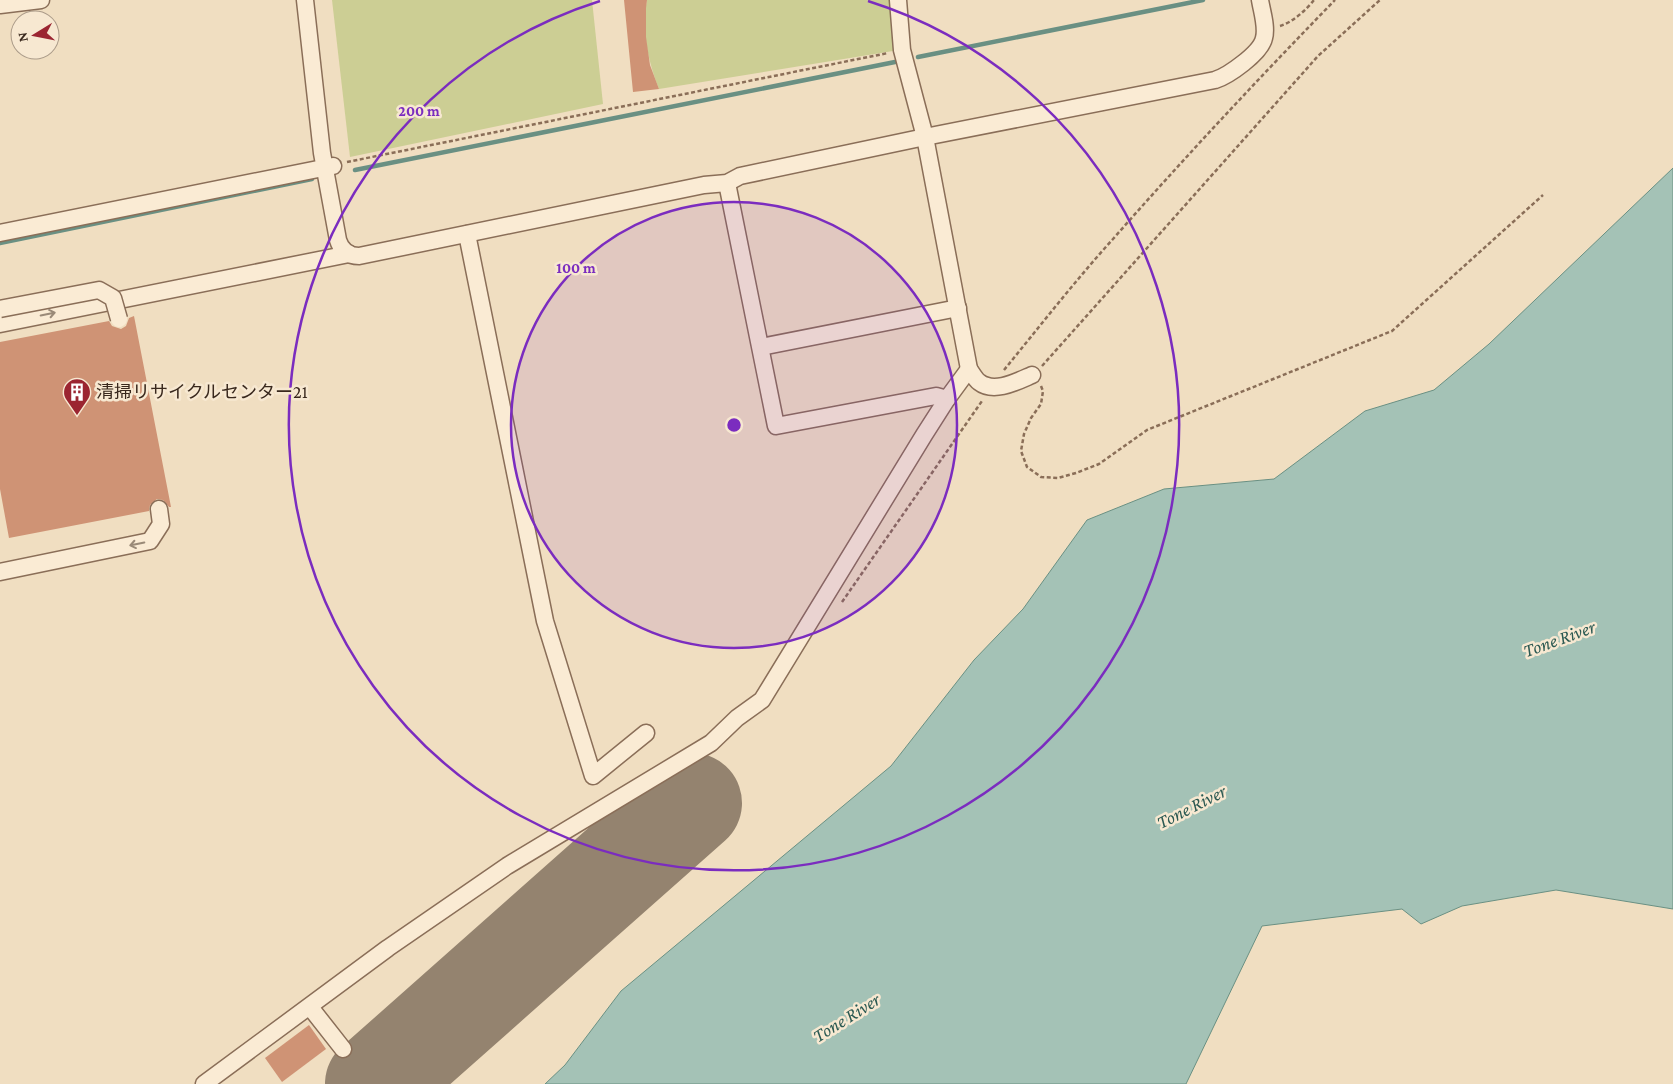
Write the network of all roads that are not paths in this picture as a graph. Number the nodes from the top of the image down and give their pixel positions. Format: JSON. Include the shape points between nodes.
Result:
{"nodes":[{"id":1,"x":41,"y":0,"type":"edge"},
{"id":2,"x":305,"y":0,"type":"edge"},
{"id":3,"x":316,"y":0,"type":"edge"},
{"id":4,"x":898,"y":0,"type":"edge"},
{"id":5,"x":1260,"y":0,"type":"edge"},
{"id":6,"x":0,"y":5,"type":"edge"},
{"id":7,"x":925,"y":138,"type":"junction"},
{"id":8,"x":329,"y":166,"type":"junction"},
{"id":9,"x":727,"y":183,"type":"junction"},
{"id":10,"x":0,"y":233,"type":"edge"},
{"id":11,"x":467,"y":234,"type":"junction"},
{"id":12,"x":349,"y":254,"type":"junction"},
{"id":13,"x":958,"y":308,"type":"junction"},
{"id":14,"x":0,"y":309,"type":"edge"},
{"id":15,"x":119,"y":320,"type":"dead end"},
{"id":16,"x":0,"y":324,"type":"edge"},
{"id":17,"x":761,"y":346,"type":"junction"},
{"id":18,"x":970,"y":370,"type":"junction"},
{"id":19,"x":1032,"y":375,"type":"road end"},
{"id":20,"x":947,"y":399,"type":"junction"},
{"id":21,"x":159,"y":509,"type":"dead end"},
{"id":22,"x":0,"y":572,"type":"edge"},
{"id":23,"x":646,"y":733,"type":"dead end"},
{"id":24,"x":310,"y":1007,"type":"junction"},
{"id":25,"x":343,"y":1049,"type":"dead end"},
{"id":26,"x":204,"y":1084,"type":"edge"}],
"edges":[{"from":1,"to":6,"type":"street"},
{"from":2,"to":8,"type":"street"},
{"from":3,"to":8,"type":"street"},
{"from":4,"to":7,"type":"street","via":[[902,50]]},
{"from":5,"to":7,"type":"street","via":[[1264,28],[1262,44],[1230,73],[1214,80]]},
{"from":7,"to":9,"type":"street","via":[[740,176]]},
{"from":7,"to":13,"type":"street"},
{"from":8,"to":10,"type":"street"},
{"from":8,"to":12,"type":"street","via":[[340,247]]},
{"from":9,"to":11,"type":"street"},
{"from":9,"to":17,"type":"street"},
{"from":11,"to":12,"type":"street","via":[[366,255]]},
{"from":11,"to":23,"type":"street","via":[[545,621],[593,776]]},
{"from":16,"to":12,"type":"street","one_way":true},
{"from":13,"to":17,"type":"street"},
{"from":13,"to":18,"type":"street"},
{"from":14,"to":15,"type":"street","bridge":true,"via":[[99,290],[113,298]]},
{"from":17,"to":20,"type":"street","via":[[776,426],[936,396]]},
{"from":18,"to":19,"type":"street","via":[[979,383],[991,386],[1004,386]]},
{"from":18,"to":20,"type":"street"},
{"from":20,"to":24,"type":"street","via":[[762,700],[737,718],[712,743],[507,866],[388,948]]},
{"from":21,"to":22,"type":"street","one_way":true,"via":[[161,524],[150,541]]},
{"from":24,"to":25,"type":"street"},
{"from":24,"to":26,"type":"street"}]}
